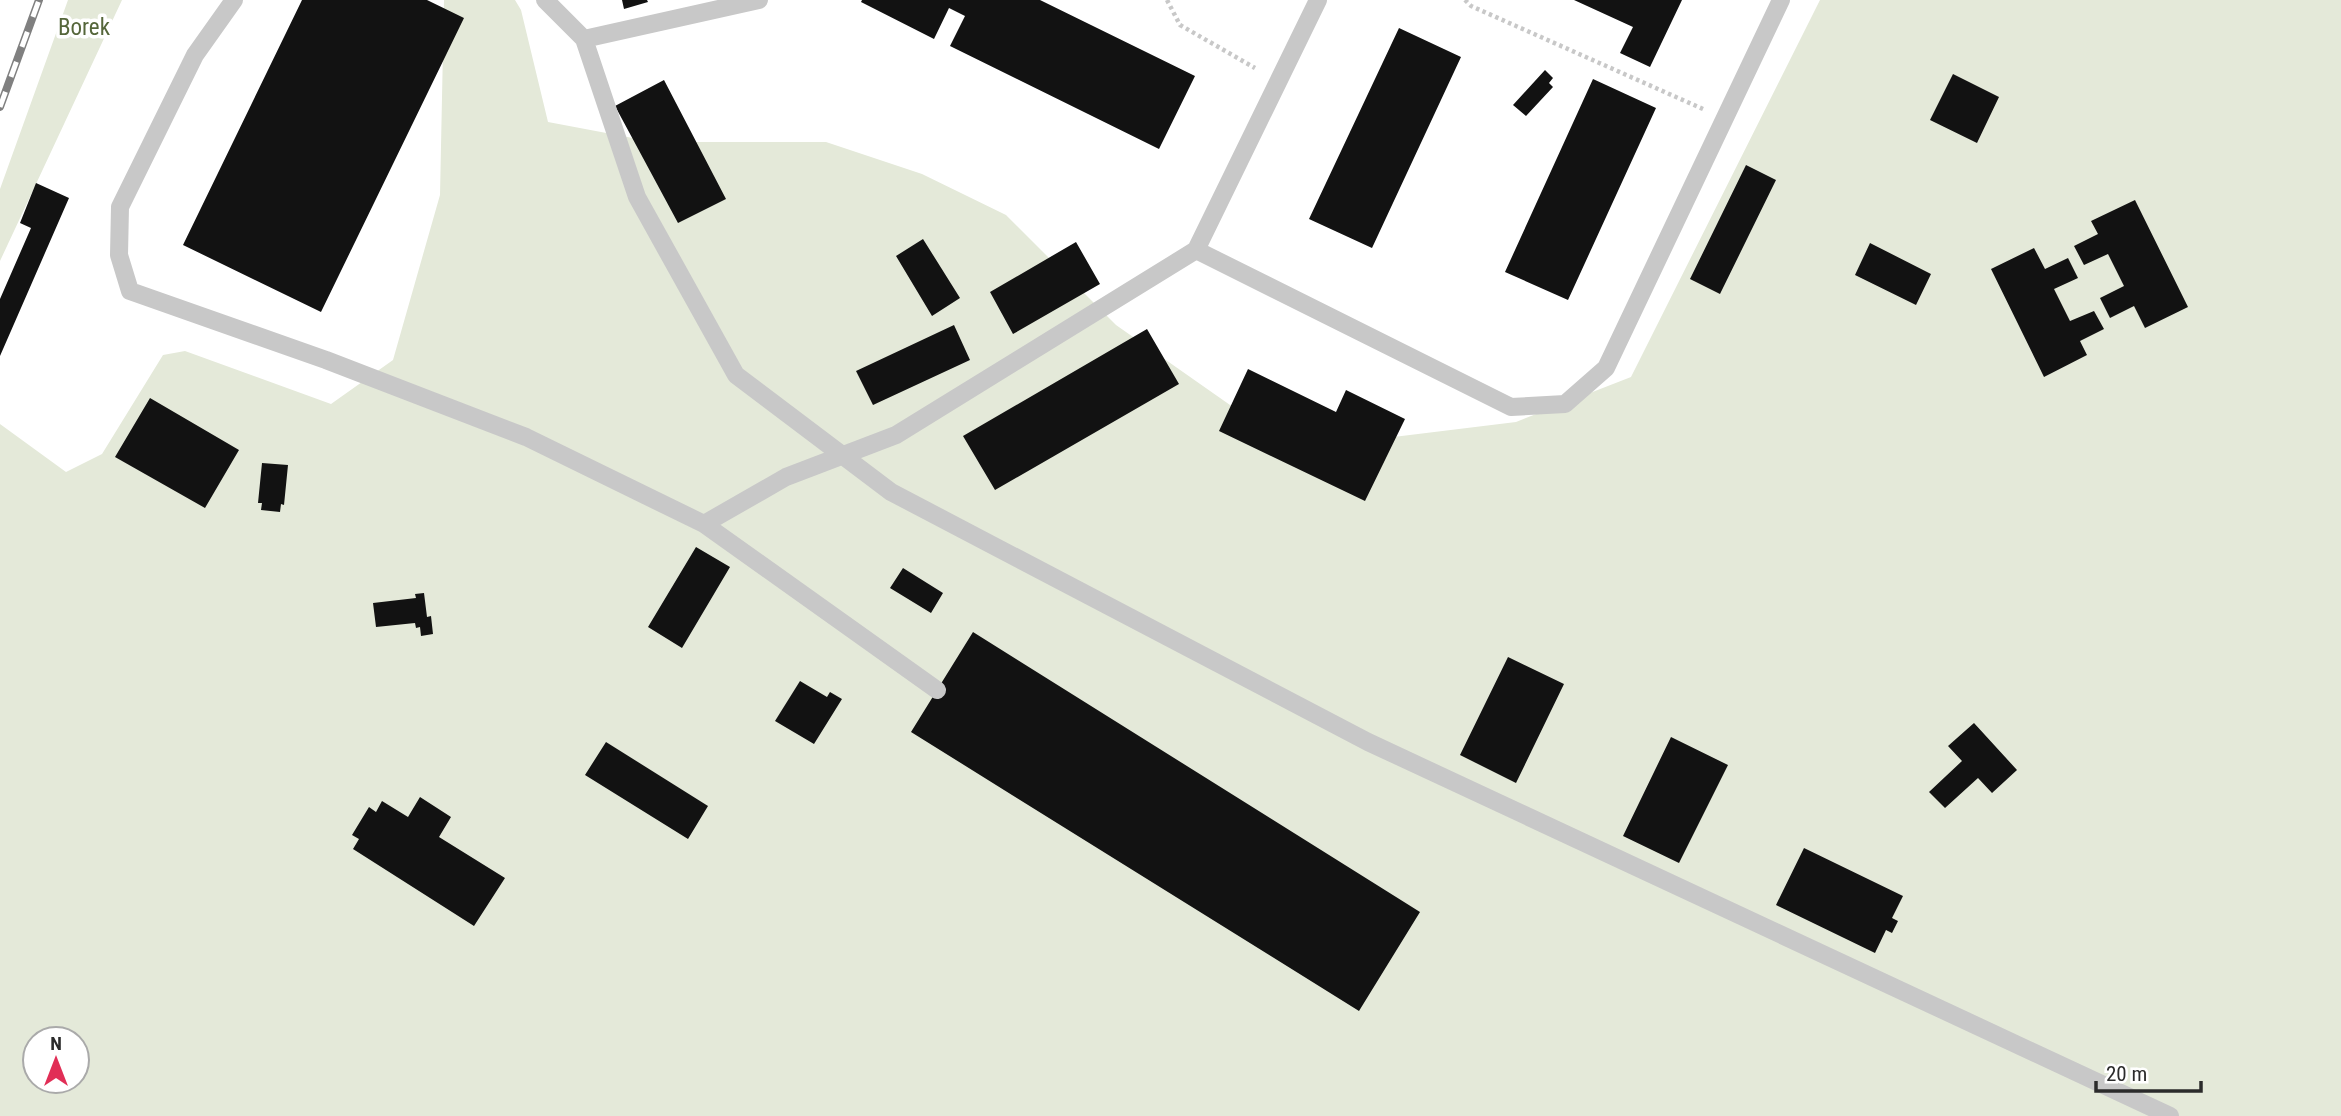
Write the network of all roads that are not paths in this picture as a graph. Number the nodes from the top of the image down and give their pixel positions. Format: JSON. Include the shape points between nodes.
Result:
{"nodes":[{"id":1,"x":234,"y":0,"type":"edge"},
{"id":2,"x":545,"y":0,"type":"edge"},
{"id":3,"x":760,"y":0,"type":"edge"},
{"id":4,"x":1318,"y":0,"type":"edge"},
{"id":5,"x":1781,"y":0,"type":"edge"},
{"id":6,"x":584,"y":39,"type":"junction"},
{"id":7,"x":1196,"y":250,"type":"junction"},
{"id":8,"x":843,"y":455,"type":"junction"},
{"id":9,"x":704,"y":524,"type":"junction"},
{"id":10,"x":937,"y":690,"type":"dead end"},
{"id":11,"x":2170,"y":1116,"type":"edge"}],
"edges":[{"from":1,"to":9,"type":"lane","via":[[195,55],[120,207],[120,255],[130,291],[526,437]]},
{"from":2,"to":6,"type":"lane"},
{"from":3,"to":6,"type":"lane"},
{"from":4,"to":7,"type":"lane"},
{"from":5,"to":7,"type":"lane","via":[[1605,368],[1565,404],[1511,407]]},
{"from":6,"to":8,"type":"lane","via":[[637,197],[736,375]]},
{"from":7,"to":8,"type":"lane","via":[[896,435]]},
{"from":8,"to":9,"type":"lane","via":[[786,477]]},
{"from":8,"to":11,"type":"lane","via":[[891,492],[1368,742]]},
{"from":9,"to":10,"type":"lane"}]}
